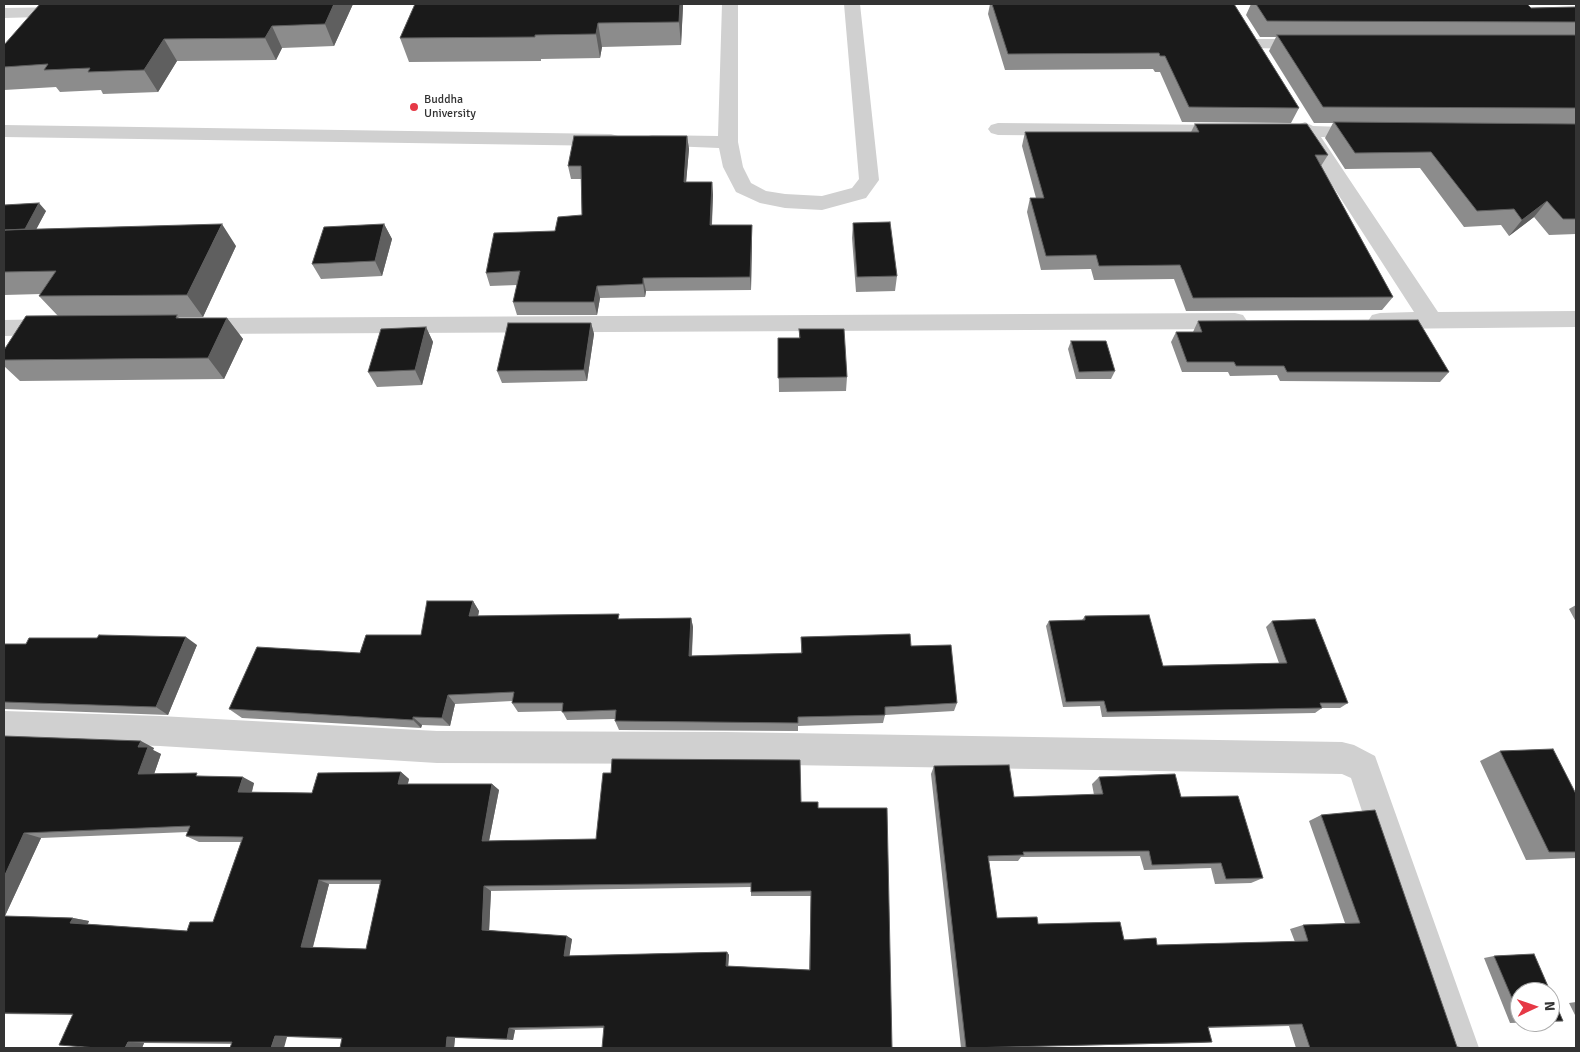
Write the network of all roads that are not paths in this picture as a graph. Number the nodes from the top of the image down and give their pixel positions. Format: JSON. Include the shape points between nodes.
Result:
{"nodes":[{"id":1,"x":730,"y":4,"type":"edge"},
{"id":2,"x":852,"y":4,"type":"edge"},
{"id":3,"x":91,"y":11,"type":"edge"},
{"id":4,"x":4,"y":13,"type":"edge"},
{"id":5,"x":1254,"y":44,"type":"edge"},
{"id":6,"x":1322,"y":44,"type":"edge"},
{"id":7,"x":1293,"y":108,"type":"edge"},
{"id":8,"x":998,"y":129,"type":"dead end"},
{"id":9,"x":4,"y":131,"type":"edge"},
{"id":10,"x":1308,"y":132,"type":"junction"},
{"id":11,"x":1387,"y":132,"type":"edge"},
{"id":12,"x":728,"y":142,"type":"junction"},
{"id":13,"x":1576,"y":319,"type":"edge"},
{"id":14,"x":1253,"y":321,"type":"edge"},
{"id":15,"x":1362,"y":321,"type":"edge"},
{"id":16,"x":1432,"y":321,"type":"junction"},
{"id":17,"x":170,"y":326,"type":"edge"},
{"id":18,"x":72,"y":327,"type":"edge"},
{"id":19,"x":4,"y":328,"type":"edge"},
{"id":20,"x":4,"y":726,"type":"edge"},
{"id":21,"x":1460,"y":1048,"type":"edge"}],
"edges":[{"from":1,"to":12,"type":"street"},
{"from":2,"to":12,"type":"street","via":[[868,180],[859,193],[822,203],[760,196],[743,187],[733,167]]},
{"from":3,"to":4,"type":"street"},
{"from":5,"to":6,"type":"street"},
{"from":7,"to":10,"type":"street"},
{"from":8,"to":10,"type":"street"},
{"from":9,"to":12,"type":"street"},
{"from":10,"to":11,"type":"street"},
{"from":10,"to":16,"type":"street"},
{"from":13,"to":16,"type":"street"},
{"from":14,"to":17,"type":"street"},
{"from":15,"to":16,"type":"street"},
{"from":18,"to":19,"type":"street"},
{"from":20,"to":21,"type":"street","via":[[160,731],[437,747],[725,748],[1342,758],[1364,767]]}]}
